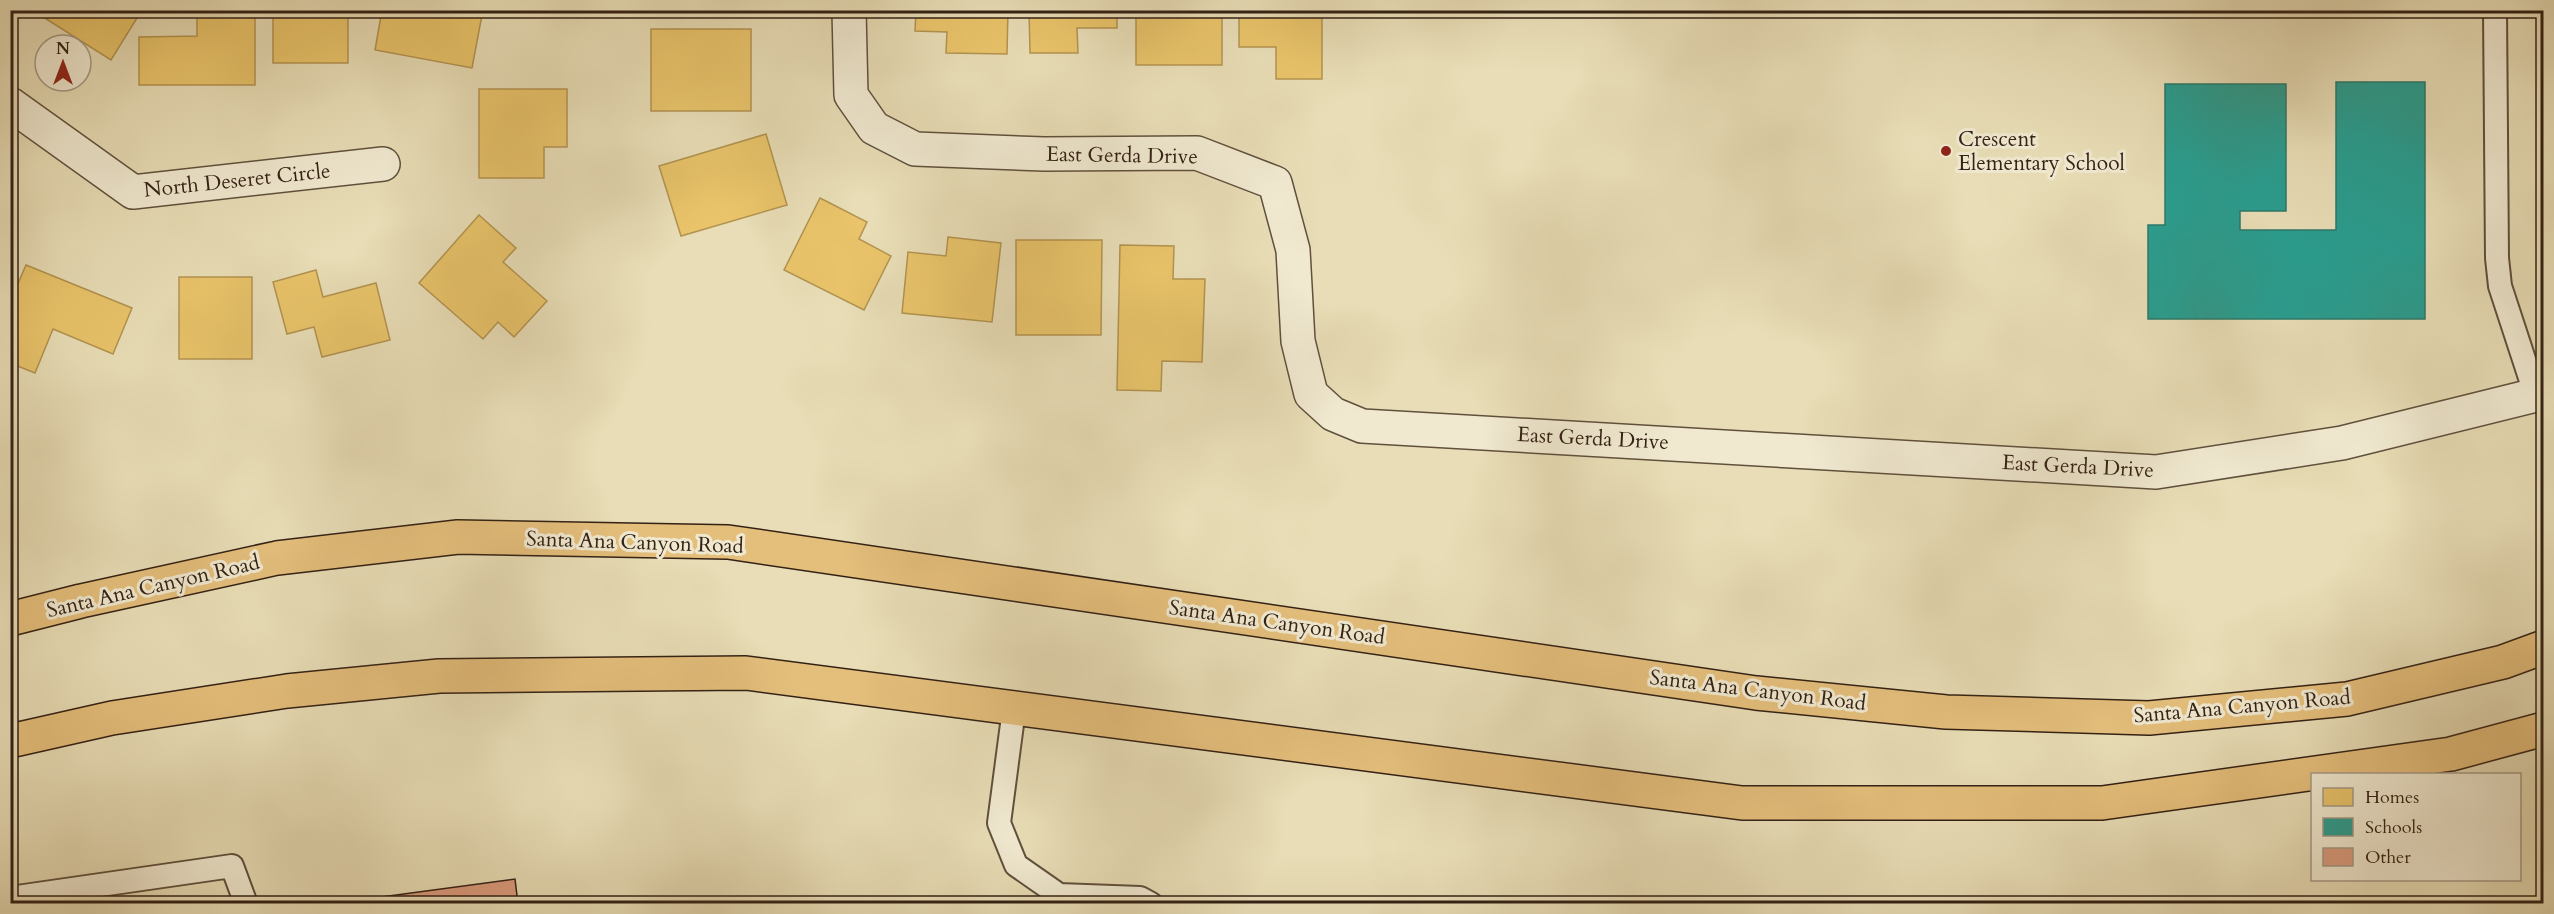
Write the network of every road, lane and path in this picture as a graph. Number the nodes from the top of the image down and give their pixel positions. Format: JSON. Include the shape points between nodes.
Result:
{"nodes":[{"id":1,"x":849,"y":10,"type":"edge"},
{"id":2,"x":2495,"y":10,"type":"edge"},
{"id":3,"x":10,"y":104,"type":"edge"},
{"id":4,"x":383,"y":164,"type":"dead end"},
{"id":5,"x":2540,"y":394,"type":"edge"},
{"id":6,"x":10,"y":619,"type":"edge"},
{"id":7,"x":2544,"y":647,"type":"edge"},
{"id":8,"x":1014,"y":709,"type":"junction"},
{"id":9,"x":2544,"y":729,"type":"edge"},
{"id":10,"x":10,"y":741,"type":"edge"},
{"id":11,"x":2316,"y":773,"type":"edge"},
{"id":12,"x":2311,"y":774,"type":"edge"},
{"id":13,"x":10,"y":898,"type":"edge"},
{"id":14,"x":246,"y":903,"type":"edge"},
{"id":15,"x":1151,"y":903,"type":"edge"}],
"edges":[{"from":1,"to":5,"type":"street","name":"East Gerda Drive","via":[[851,95],[874,128],[915,149],[1044,154],[1197,153],[1275,183],[1293,250],[1298,341],[1311,394],[1333,414],[1362,426],[2156,472],[2342,443]]},
{"from":2,"to":5,"type":"lane","via":[[2500,286]]},
{"from":3,"to":4,"type":"street","name":"North Deseret Circle","via":[[133,192]]},
{"from":6,"to":7,"type":"main road","name":"Santa Ana Canyon Road","via":[[277,558],[458,537],[728,542],[1756,693],[1946,712],[2149,718],[2346,699],[2503,662]]},
{"from":8,"to":10,"type":"main road","via":[[746,673],[439,676],[182,707]]},
{"from":8,"to":12,"type":"main road","via":[[1742,803],[2102,803]]},
{"from":8,"to":15,"type":"lane","via":[[999,823],[1017,865],[1059,895],[1140,898]]},
{"from":9,"to":11,"type":"main road","via":[[2451,754]]},
{"from":13,"to":14,"type":"lane","via":[[232,867]]}]}
